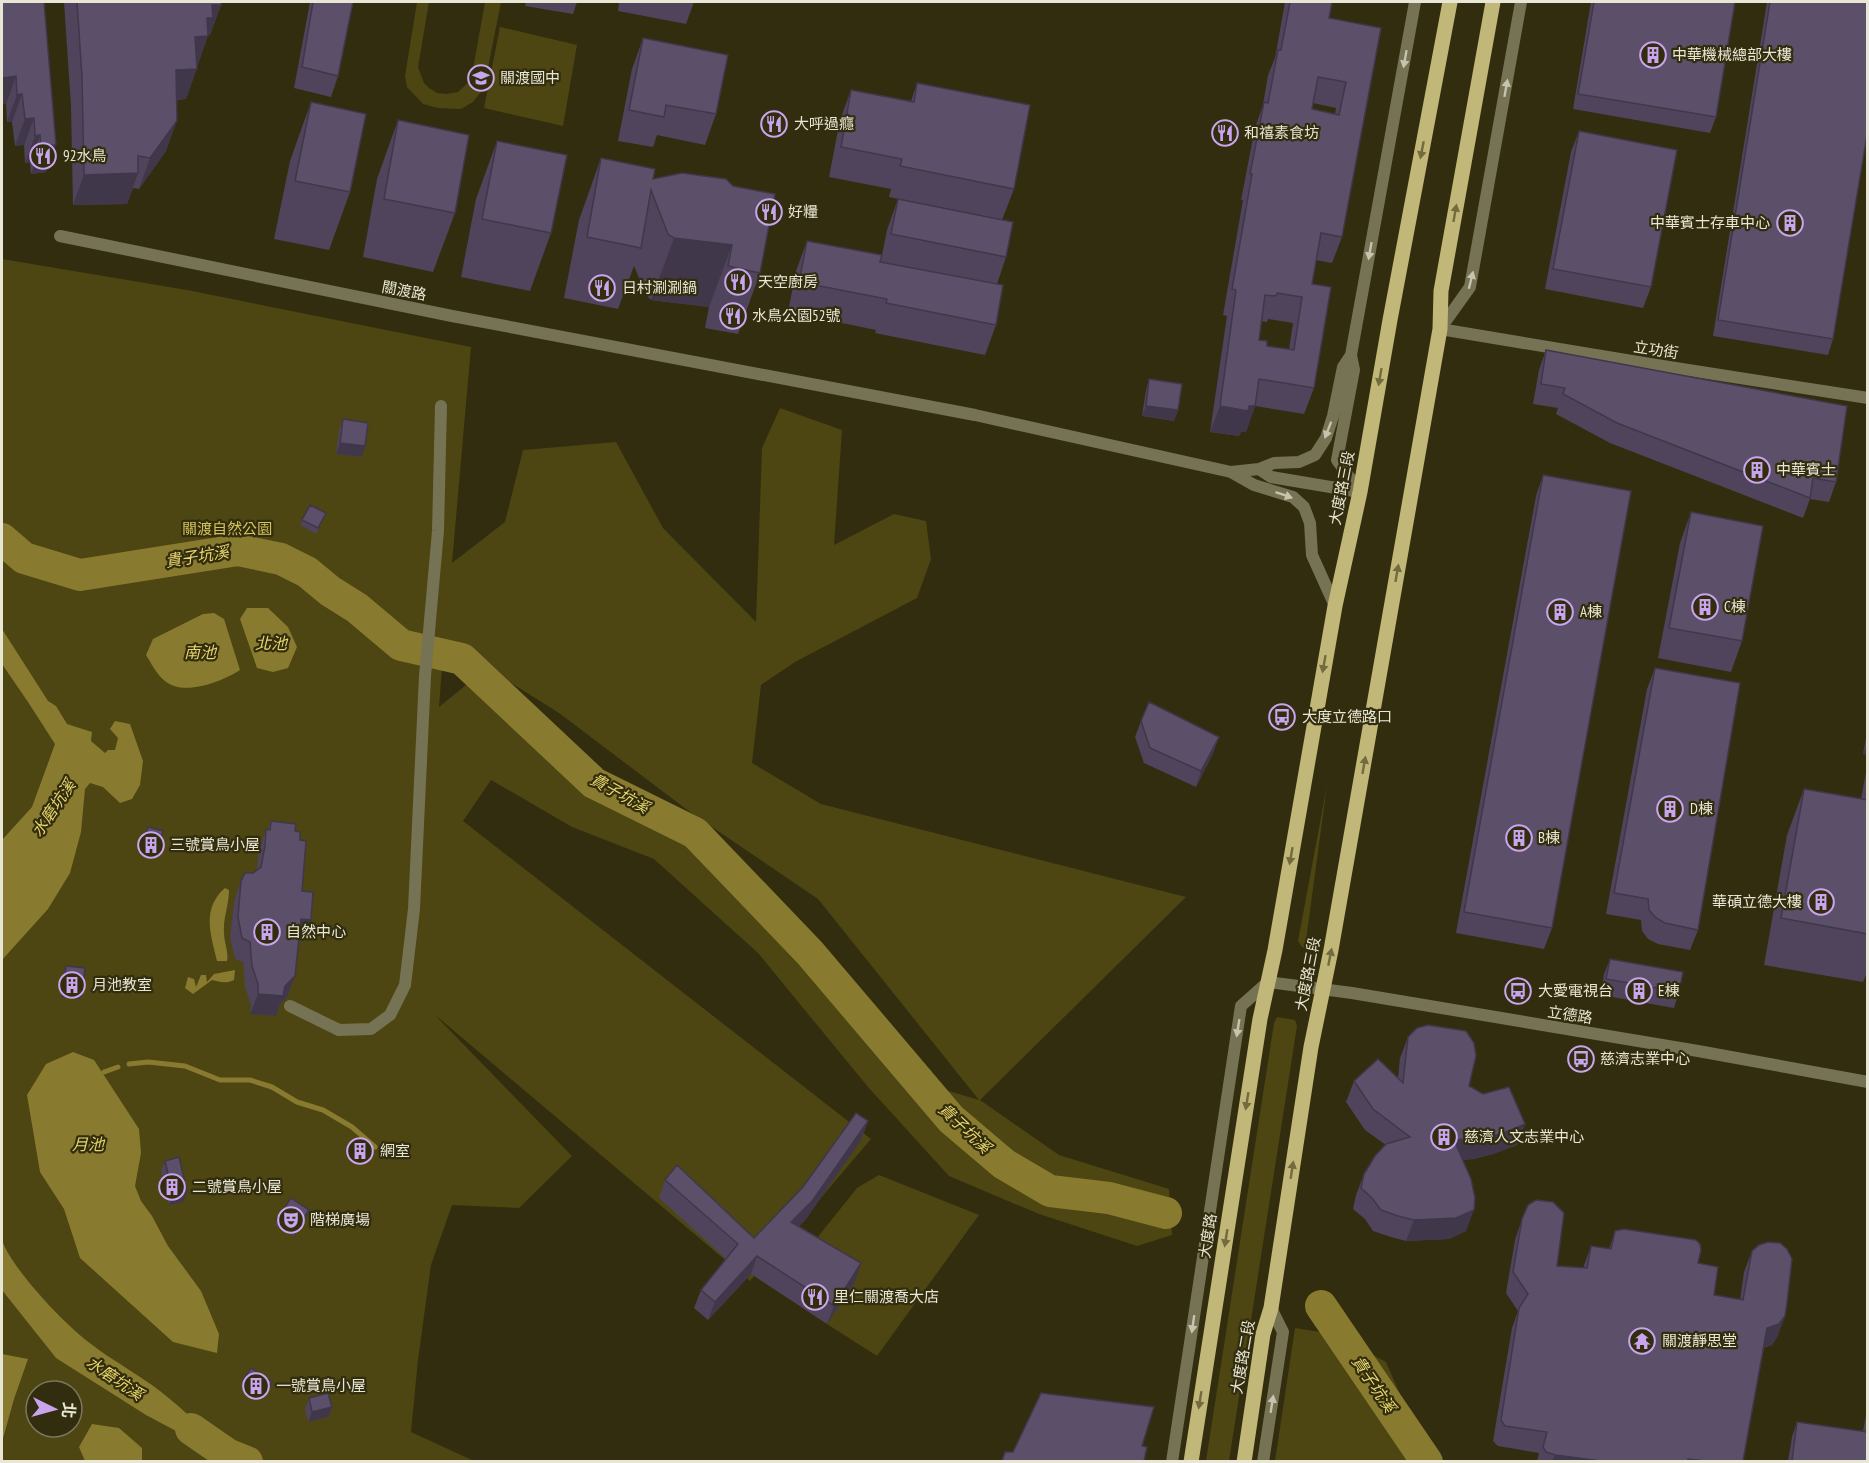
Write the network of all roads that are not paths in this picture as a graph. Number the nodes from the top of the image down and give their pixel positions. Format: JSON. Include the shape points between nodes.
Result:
{"nodes":[{"id":1,"x":1415,"y":2,"type":"edge"},
{"id":2,"x":1450,"y":2,"type":"edge"},
{"id":3,"x":1493,"y":2,"type":"edge"},
{"id":4,"x":1521,"y":2,"type":"edge"},
{"id":5,"x":60,"y":236,"type":"dead end"},
{"id":6,"x":1440,"y":329,"type":"junction"},
{"id":7,"x":1351,"y":355,"type":"junction"},
{"id":8,"x":1868,"y":398,"type":"edge"},
{"id":9,"x":441,"y":406,"type":"dead end"},
{"id":10,"x":1259,"y":469,"type":"junction"},
{"id":11,"x":1231,"y":472,"type":"junction"},
{"id":12,"x":1360,"y":492,"type":"junction"},
{"id":13,"x":1335,"y":606,"type":"junction"},
{"id":14,"x":1268,"y":982,"type":"junction"},
{"id":15,"x":1323,"y":990,"type":"junction"},
{"id":16,"x":290,"y":1006,"type":"dead end"},
{"id":17,"x":1868,"y":1082,"type":"edge"},
{"id":18,"x":1232,"y":1197,"type":"joint"},
{"id":19,"x":1271,"y":1308,"type":"junction"},
{"id":20,"x":1172,"y":1461,"type":"edge"},
{"id":21,"x":1191,"y":1461,"type":"edge"},
{"id":22,"x":1244,"y":1461,"type":"edge"},
{"id":23,"x":1263,"y":1461,"type":"edge"}],
"edges":[{"from":1,"to":7,"type":"street","one_way":true},
{"from":2,"to":12,"type":"main road","name":"大度路三段","one_way":true},
{"from":6,"to":3,"type":"main road","name":"大度路三段","one_way":true,"via":[[1441,291]]},
{"from":6,"to":4,"type":"street","name":"大度路三段","one_way":true,"via":[[1470,287]]},
{"from":5,"to":11,"type":"street","name":"關渡路","via":[[420,310],[975,415]]},
{"from":6,"to":8,"type":"street","name":"立功街"},
{"from":15,"to":6,"type":"main road","name":"大度路三段","one_way":true},
{"from":7,"to":10,"type":"street","one_way":true,"via":[[1343,367],[1326,438],[1315,455]]},
{"from":7,"to":12,"type":"street","via":[[1354,369],[1337,460]]},
{"from":9,"to":16,"type":"street","via":[[438,531],[425,676],[414,909],[405,985],[390,1015],[371,1029],[339,1030]]},
{"from":10,"to":11,"type":"street"},
{"from":10,"to":12,"type":"street","via":[[1270,477]]},
{"from":11,"to":13,"type":"street","one_way":true,"via":[[1254,485],[1293,497],[1304,507],[1310,523],[1312,555]]},
{"from":12,"to":13,"type":"main road","name":"大度路三段"},
{"from":13,"to":14,"type":"main road","name":"大度路三段","one_way":true},
{"from":14,"to":15,"type":"street","name":"立德路"},
{"from":14,"to":18,"type":"main road","name":"大度路三段","one_way":true},
{"from":14,"to":20,"type":"street","one_way":true,"via":[[1241,1006]]},
{"from":15,"to":17,"type":"street","name":"立德路"},
{"from":19,"to":15,"type":"main road","name":"大度路三段","one_way":true},
{"from":18,"to":21,"type":"main road","name":"大度路","one_way":true},
{"from":19,"to":22,"type":"main road","name":"大度路二段","via":[[1263,1334]]},
{"from":23,"to":19,"type":"street","name":"大度路二段","one_way":true,"via":[[1283,1332]]}]}
